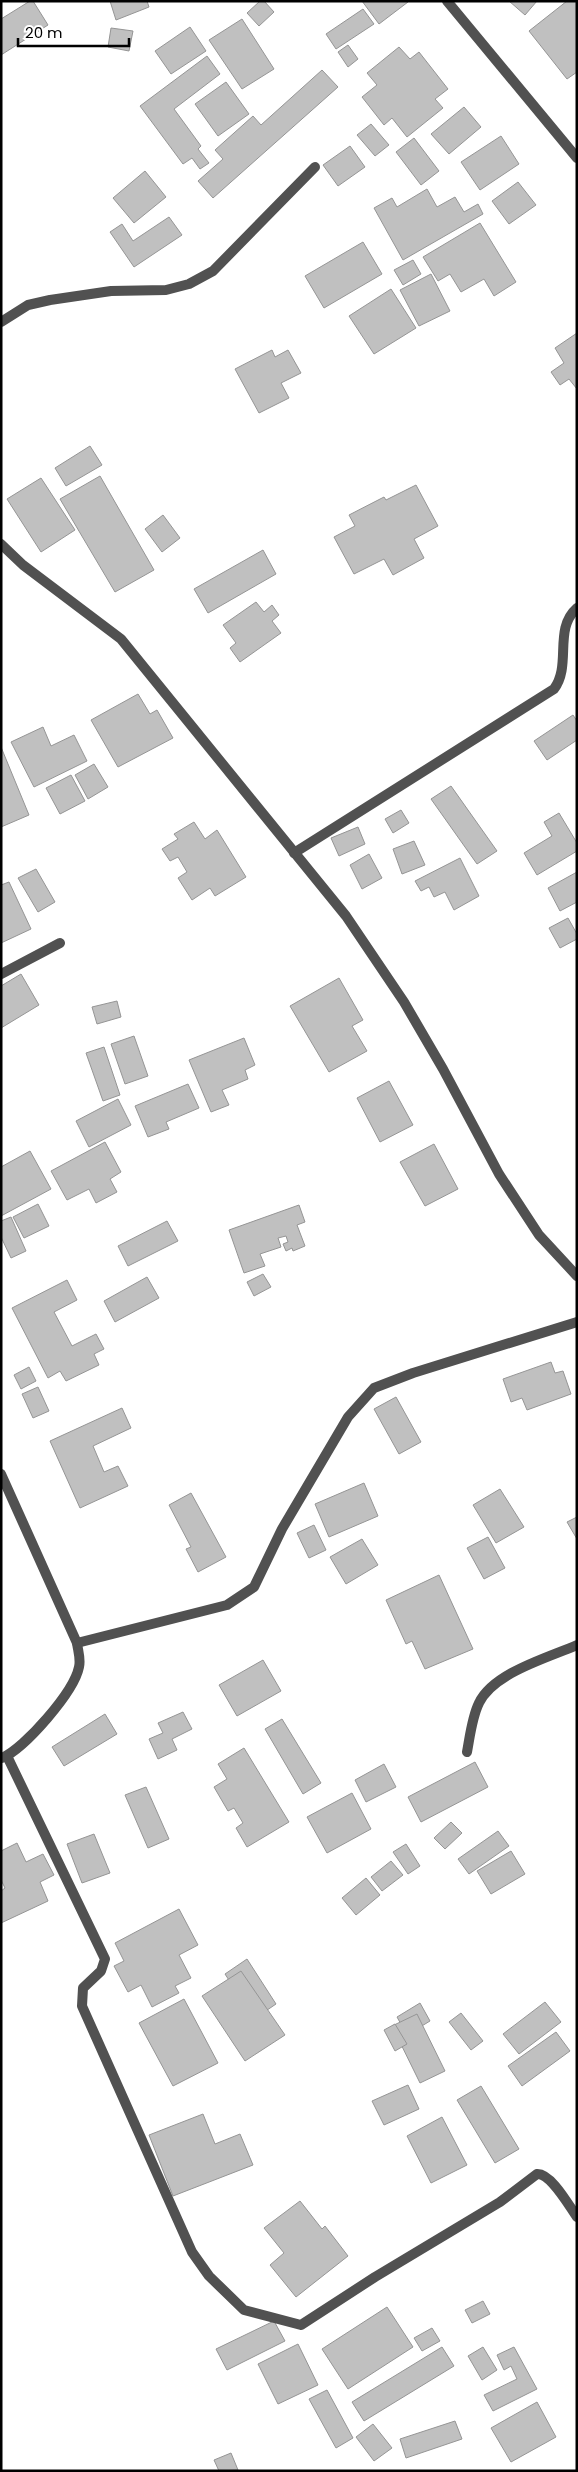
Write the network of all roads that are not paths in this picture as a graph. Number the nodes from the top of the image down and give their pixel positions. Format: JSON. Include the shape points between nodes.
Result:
{"nodes":[{"id":1,"x":447,"y":1,"type":"edge"},
{"id":2,"x":577,"y":158,"type":"edge"},
{"id":3,"x":315,"y":167,"type":"dead end"},
{"id":4,"x":1,"y":322,"type":"edge"},
{"id":5,"x":1,"y":544,"type":"edge"},
{"id":6,"x":577,"y":608,"type":"edge"},
{"id":7,"x":294,"y":853,"type":"junction"},
{"id":8,"x":60,"y":943,"type":"dead end"},
{"id":9,"x":1,"y":974,"type":"edge"},
{"id":10,"x":577,"y":1276,"type":"edge"},
{"id":11,"x":577,"y":1322,"type":"edge"},
{"id":12,"x":1,"y":1474,"type":"edge"},
{"id":13,"x":77,"y":1644,"type":"junction"},
{"id":14,"x":577,"y":1644,"type":"edge"},
{"id":15,"x":467,"y":1752,"type":"dead end"},
{"id":16,"x":4,"y":1757,"type":"edge"},
{"id":17,"x":577,"y":2217,"type":"edge"}],
"edges":[{"from":1,"to":2,"type":"street"},
{"from":3,"to":4,"type":"street","via":[[213,271],[189,284],[166,290],[111,292],[50,300],[28,305]]},
{"from":5,"to":7,"type":"street","via":[[23,565],[120,639]]},
{"from":6,"to":7,"type":"street","via":[[567,620],[562,670],[554,690]]},
{"from":7,"to":10,"type":"street","via":[[346,916],[404,1002],[498,1174],[539,1235]]},
{"from":8,"to":9,"type":"street"},
{"from":11,"to":13,"type":"street","via":[[374,1388],[348,1417],[282,1529],[254,1587],[227,1605]]},
{"from":12,"to":13,"type":"street"},
{"from":13,"to":16,"type":"street","via":[[80,1667],[65,1695],[41,1726]]},
{"from":14,"to":15,"type":"street","via":[[501,1678],[487,1690],[478,1705]]},
{"from":16,"to":17,"type":"street","via":[[105,1959],[101,1971],[84,1988],[82,2006],[192,2252],[209,2276],[239,2306],[301,2325],[500,2202],[537,2174],[550,2180]]}]}
